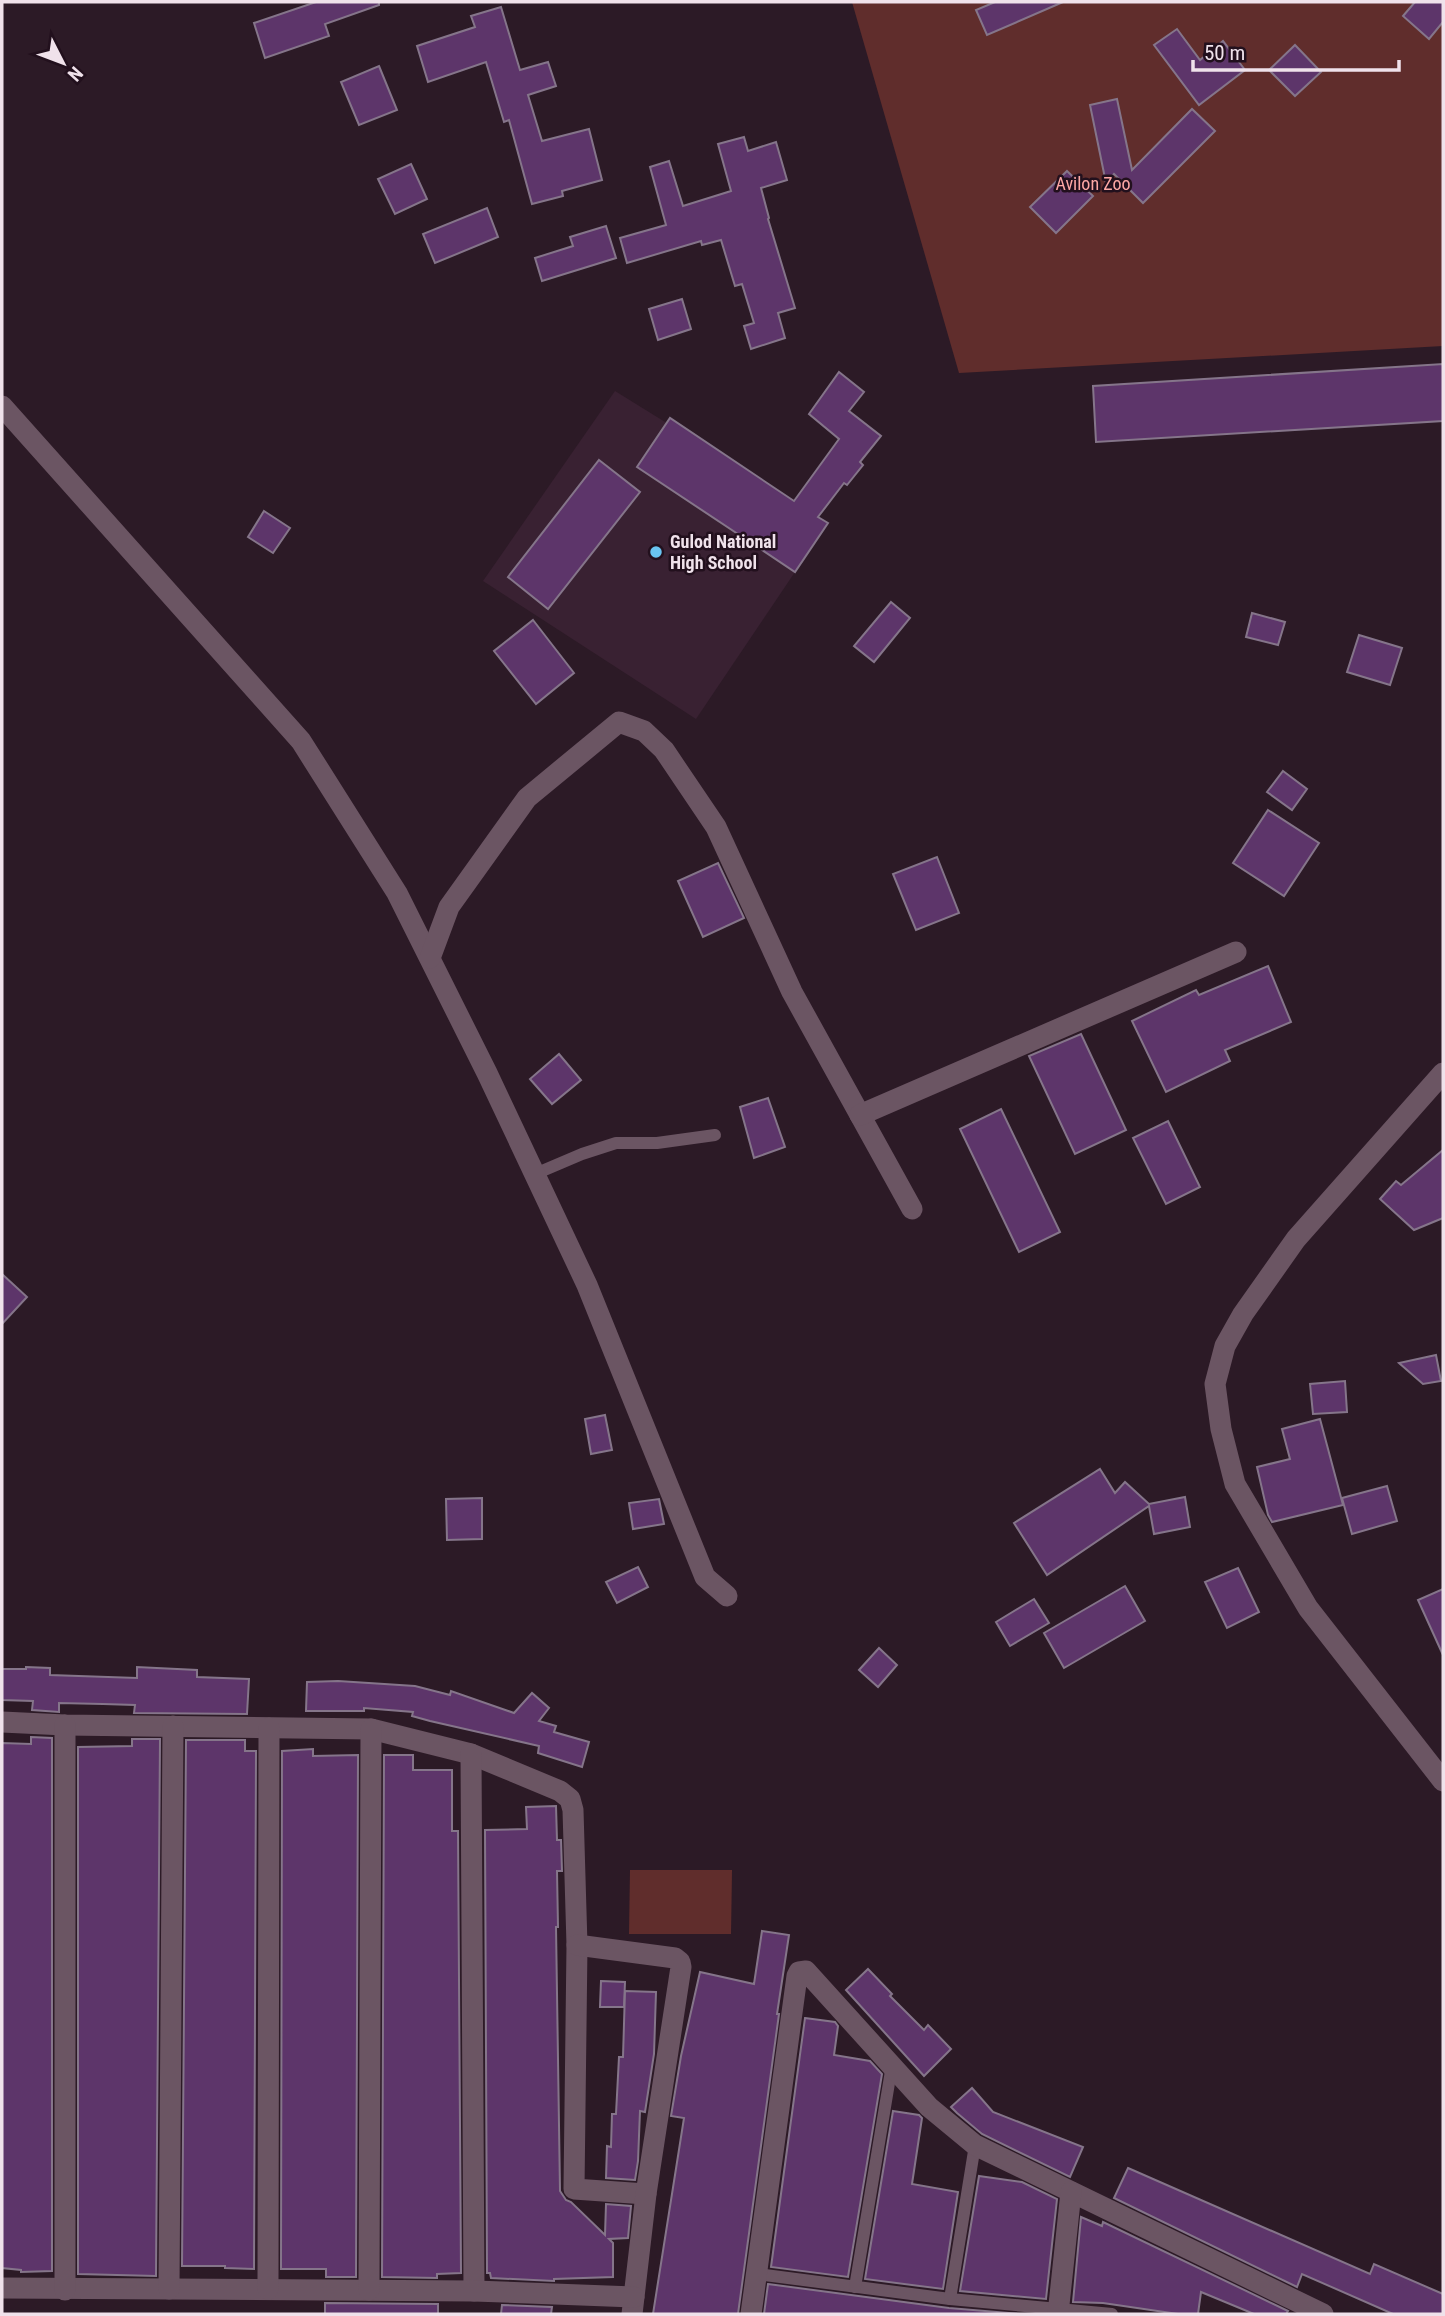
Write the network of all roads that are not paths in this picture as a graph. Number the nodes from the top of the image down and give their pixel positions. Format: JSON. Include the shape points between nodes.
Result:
{"nodes":[{"id":1,"x":2,"y":407,"type":"edge"},
{"id":2,"x":1236,"y":952,"type":"dead end"},
{"id":3,"x":430,"y":958,"type":"junction"},
{"id":4,"x":1443,"y":1073,"type":"edge"},
{"id":5,"x":860,"y":1115,"type":"junction"},
{"id":6,"x":715,"y":1135,"type":"dead end"},
{"id":7,"x":535,"y":1174,"type":"junction"},
{"id":8,"x":912,"y":1209,"type":"dead end"},
{"id":9,"x":727,"y":1596,"type":"dead end"},
{"id":10,"x":2,"y":1722,"type":"edge"},
{"id":11,"x":65,"y":1725,"type":"junction"},
{"id":12,"x":173,"y":1726,"type":"junction"},
{"id":13,"x":269,"y":1728,"type":"junction"},
{"id":14,"x":371,"y":1729,"type":"junction"},
{"id":15,"x":471,"y":1754,"type":"junction"},
{"id":16,"x":1443,"y":1781,"type":"edge"},
{"id":17,"x":577,"y":1945,"type":"junction"},
{"id":18,"x":892,"y":2065,"type":"junction"},
{"id":19,"x":975,"y":2145,"type":"junction"},
{"id":20,"x":1071,"y":2192,"type":"junction"},
{"id":21,"x":646,"y":2194,"type":"junction"},
{"id":22,"x":757,"y":2274,"type":"junction"},
{"id":23,"x":855,"y":2287,"type":"junction"},
{"id":24,"x":2,"y":2288,"type":"edge"},
{"id":25,"x":268,"y":2289,"type":"junction"},
{"id":26,"x":65,"y":2290,"type":"junction"},
{"id":27,"x":169,"y":2290,"type":"junction"},
{"id":28,"x":369,"y":2290,"type":"junction"},
{"id":29,"x":474,"y":2291,"type":"junction"},
{"id":30,"x":950,"y":2299,"type":"junction"},
{"id":31,"x":633,"y":2306,"type":"edge"},
{"id":32,"x":1058,"y":2312,"type":"edge"},
{"id":33,"x":751,"y":2314,"type":"edge"},
{"id":34,"x":1112,"y":2314,"type":"edge"},
{"id":35,"x":1323,"y":2314,"type":"edge"}],
"edges":[{"from":1,"to":3,"type":"street","via":[[301,741],[397,893]]},
{"from":2,"to":5,"type":"street"},
{"from":3,"to":5,"type":"street","via":[[449,907],[527,798],[619,722],[643,731],[664,750],[716,827],[792,992]]},
{"from":3,"to":7,"type":"street"},
{"from":4,"to":16,"type":"street","via":[[1296,1240],[1225,1346],[1215,1384],[1235,1484],[1308,1608]]},
{"from":5,"to":8,"type":"street"},
{"from":6,"to":7,"type":"lane","via":[[616,1143]]},
{"from":7,"to":9,"type":"street","via":[[587,1285],[705,1577]]},
{"from":10,"to":11,"type":"street"},
{"from":11,"to":12,"type":"street"},
{"from":11,"to":26,"type":"street"},
{"from":12,"to":13,"type":"street"},
{"from":12,"to":27,"type":"street"},
{"from":13,"to":14,"type":"street"},
{"from":13,"to":25,"type":"street"},
{"from":14,"to":15,"type":"street"},
{"from":14,"to":28,"type":"street"},
{"from":15,"to":17,"type":"street","via":[[570,1799]]},
{"from":15,"to":29,"type":"street"},
{"from":17,"to":21,"type":"street","via":[[574,2189]]},
{"from":17,"to":21,"type":"street","via":[[680,1962]]},
{"from":18,"to":19,"type":"street","via":[[929,2107]]},
{"from":18,"to":22,"type":"street","via":[[809,1972],[799,1972]]},
{"from":18,"to":23,"type":"lane"},
{"from":19,"to":20,"type":"street"},
{"from":19,"to":30,"type":"lane"},
{"from":20,"to":32,"type":"street"},
{"from":20,"to":35,"type":"street"},
{"from":21,"to":31,"type":"street"},
{"from":22,"to":23,"type":"lane"},
{"from":22,"to":33,"type":"street"},
{"from":23,"to":30,"type":"lane"},
{"from":24,"to":26,"type":"street"},
{"from":25,"to":27,"type":"street"},
{"from":25,"to":28,"type":"street"},
{"from":26,"to":27,"type":"street"},
{"from":28,"to":29,"type":"street"},
{"from":29,"to":31,"type":"street"},
{"from":30,"to":32,"type":"lane"},
{"from":32,"to":34,"type":"lane"}]}
